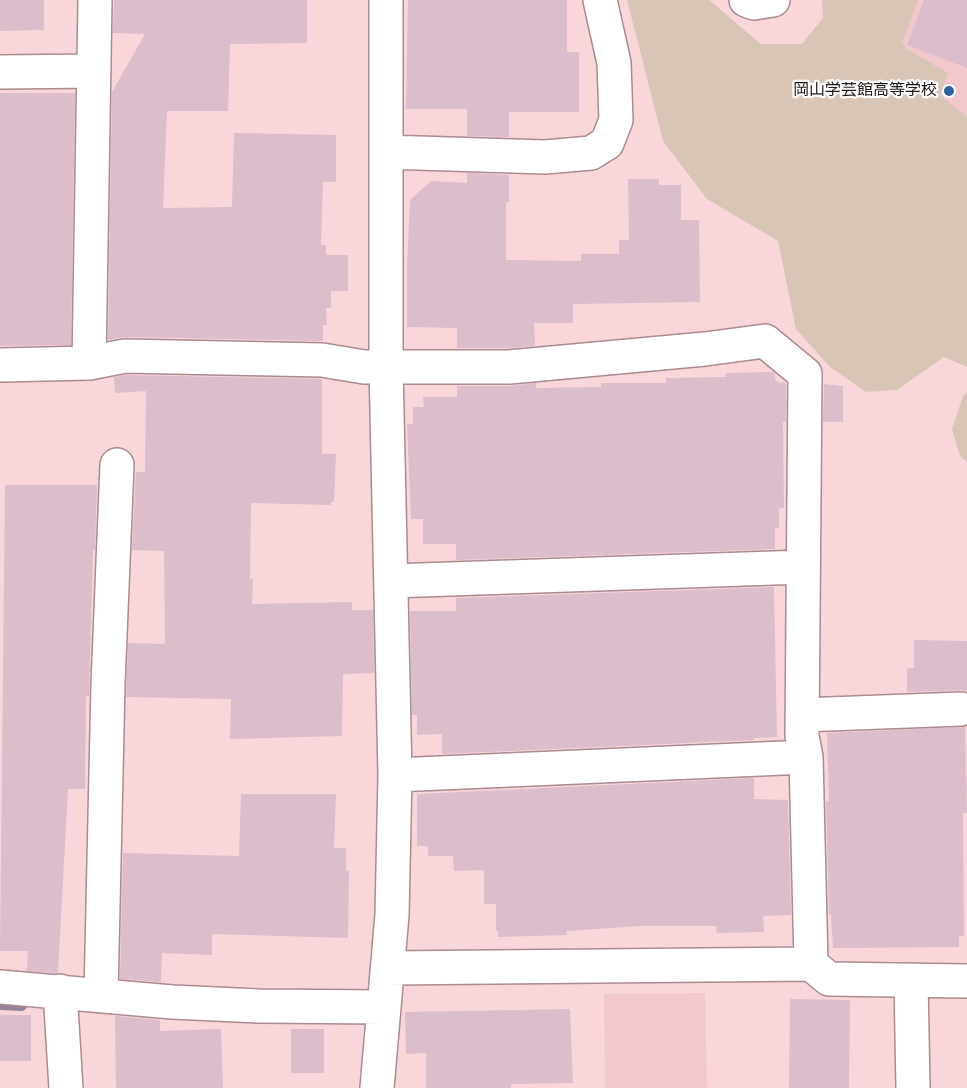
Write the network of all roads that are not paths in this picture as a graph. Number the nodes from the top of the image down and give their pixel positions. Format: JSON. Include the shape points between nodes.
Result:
{"nodes":[{"id":1,"x":94,"y":0,"type":"edge"},
{"id":2,"x":386,"y":0,"type":"edge"},
{"id":3,"x":600,"y":0,"type":"edge"},
{"id":4,"x":746,"y":0,"type":"edge"},
{"id":5,"x":772,"y":0,"type":"edge"},
{"id":6,"x":94,"y":70,"type":"junction"},
{"id":7,"x":0,"y":72,"type":"edge"},
{"id":8,"x":386,"y":152,"type":"junction"},
{"id":9,"x":89,"y":363,"type":"junction"},
{"id":10,"x":0,"y":364,"type":"edge"},
{"id":11,"x":386,"y":367,"type":"junction"},
{"id":12,"x":117,"y":465,"type":"dead end"},
{"id":13,"x":803,"y":567,"type":"junction"},
{"id":14,"x":391,"y":581,"type":"junction"},
{"id":15,"x":961,"y":709,"type":"dead end"},
{"id":16,"x":802,"y":715,"type":"junction"},
{"id":17,"x":806,"y":757,"type":"junction"},
{"id":18,"x":394,"y":775,"type":"junction"},
{"id":19,"x":811,"y":964,"type":"junction"},
{"id":20,"x":387,"y":968,"type":"junction"},
{"id":21,"x":911,"y":980,"type":"junction"},
{"id":22,"x":967,"y":981,"type":"edge"},
{"id":23,"x":0,"y":987,"type":"edge"},
{"id":24,"x":60,"y":991,"type":"junction"},
{"id":25,"x":101,"y":995,"type":"junction"},
{"id":26,"x":383,"y":1007,"type":"junction"},
{"id":27,"x":66,"y":1088,"type":"edge"},
{"id":28,"x":377,"y":1088,"type":"edge"},
{"id":29,"x":913,"y":1088,"type":"edge"}],
"edges":[{"from":1,"to":6,"type":"street"},
{"from":2,"to":8,"type":"street"},
{"from":3,"to":8,"type":"street","via":[[614,63],[616,120],[607,143],[591,153],[545,157]]},
{"from":4,"to":5,"type":"street"},
{"from":6,"to":7,"type":"street"},
{"from":6,"to":9,"type":"street"},
{"from":8,"to":11,"type":"street"},
{"from":9,"to":10,"type":"street"},
{"from":9,"to":11,"type":"street","via":[[124,356],[322,360]]},
{"from":11,"to":13,"type":"street","via":[[509,367],[765,341],[805,374]]},
{"from":11,"to":14,"type":"street"},
{"from":12,"to":25,"type":"street"},
{"from":13,"to":14,"type":"street"},
{"from":13,"to":16,"type":"street"},
{"from":14,"to":18,"type":"street"},
{"from":15,"to":16,"type":"street"},
{"from":16,"to":17,"type":"street"},
{"from":17,"to":18,"type":"street"},
{"from":17,"to":19,"type":"street"},
{"from":18,"to":20,"type":"street","via":[[392,915]]},
{"from":19,"to":20,"type":"street"},
{"from":19,"to":21,"type":"street","via":[[829,979]]},
{"from":20,"to":26,"type":"street"},
{"from":21,"to":22,"type":"street"},
{"from":21,"to":29,"type":"street"},
{"from":23,"to":24,"type":"street"},
{"from":24,"to":25,"type":"street"},
{"from":24,"to":27,"type":"street"},
{"from":25,"to":26,"type":"street","via":[[172,1002]]},
{"from":26,"to":28,"type":"street"}]}
